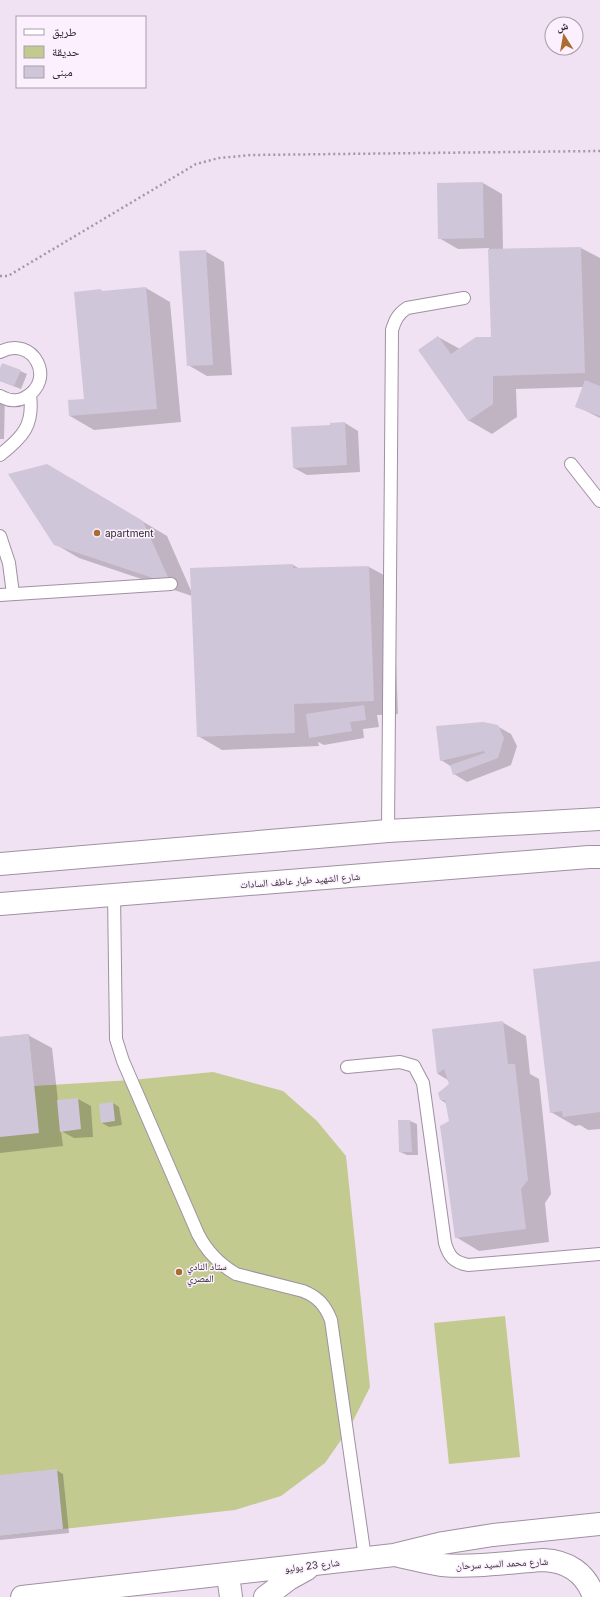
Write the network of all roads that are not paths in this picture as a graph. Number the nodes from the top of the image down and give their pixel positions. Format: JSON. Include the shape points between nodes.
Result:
{"nodes":[{"id":1,"x":464,"y":298,"type":"dead end"},
{"id":2,"x":2,"y":349,"type":"edge"},
{"id":3,"x":30,"y":395,"type":"junction"},
{"id":4,"x":0,"y":396,"type":"edge"},
{"id":5,"x":0,"y":455,"type":"edge"},
{"id":6,"x":571,"y":464,"type":"dead end"},
{"id":7,"x":600,"y":502,"type":"edge"},
{"id":8,"x":0,"y":536,"type":"edge"},
{"id":9,"x":171,"y":584,"type":"dead end"},
{"id":10,"x":13,"y":594,"type":"junction"},
{"id":11,"x":0,"y":595,"type":"edge"},
{"id":12,"x":600,"y":818,"type":"edge"},
{"id":13,"x":388,"y":831,"type":"junction"},
{"id":14,"x":600,"y":857,"type":"edge"},
{"id":15,"x":0,"y":864,"type":"edge"},
{"id":16,"x":114,"y":894,"type":"junction"},
{"id":17,"x":0,"y":904,"type":"edge"},
{"id":18,"x":347,"y":1067,"type":"dead end"},
{"id":19,"x":600,"y":1254,"type":"edge"},
{"id":20,"x":600,"y":1524,"type":"edge"},
{"id":21,"x":394,"y":1555,"type":"junction"},
{"id":22,"x":365,"y":1558,"type":"junction"},
{"id":23,"x":325,"y":1563,"type":"junction"},
{"id":24,"x":228,"y":1574,"type":"junction"},
{"id":25,"x":22,"y":1597,"type":"edge"},
{"id":26,"x":231,"y":1597,"type":"edge"},
{"id":27,"x":265,"y":1597,"type":"edge"},
{"id":28,"x":594,"y":1597,"type":"edge"}],
"edges":[{"from":1,"to":13,"type":"lane","via":[[406,308],[395,320],[392,330]]},
{"from":2,"to":3,"type":"lane","via":[[24,350],[38,362],[40,380]]},
{"from":3,"to":4,"type":"lane","via":[[12,400]]},
{"from":3,"to":5,"type":"lane","via":[[28,427],[15,444]]},
{"from":6,"to":7,"type":"lane"},
{"from":8,"to":10,"type":"lane","via":[[9,563]]},
{"from":9,"to":10,"type":"lane"},
{"from":10,"to":11,"type":"lane"},
{"from":12,"to":13,"type":"street"},
{"from":13,"to":15,"type":"street"},
{"from":14,"to":16,"type":"street","name":"شارع الشهيد طيار عاطف السادات"},
{"from":16,"to":17,"type":"street","name":"شارع الشهيد طيار عاطف السادات"},
{"from":16,"to":22,"type":"lane","via":[[116,1039],[123,1061],[198,1234],[210,1253],[226,1268],[236,1274],[312,1295],[324,1305],[331,1320]]},
{"from":18,"to":19,"type":"lane","via":[[400,1062],[414,1066],[417,1070],[423,1083],[445,1243],[452,1260],[468,1265]]},
{"from":20,"to":21,"type":"street","name":"شارع 23 يوليو","via":[[493,1535]]},
{"from":21,"to":22,"type":"street","name":"شارع 23 يوليو"},
{"from":21,"to":28,"type":"street","name":"شارع محمد السيد سرحان","via":[[442,1565],[555,1560],[576,1570],[591,1588]]},
{"from":22,"to":23,"type":"street","name":"شارع 23 يوليو"},
{"from":23,"to":24,"type":"street","name":"شارع 23 يوليو"},
{"from":23,"to":27,"type":"street","via":[[290,1579]]},
{"from":24,"to":25,"type":"street","name":"شارع 23 يوليو"},
{"from":24,"to":26,"type":"street"}]}
